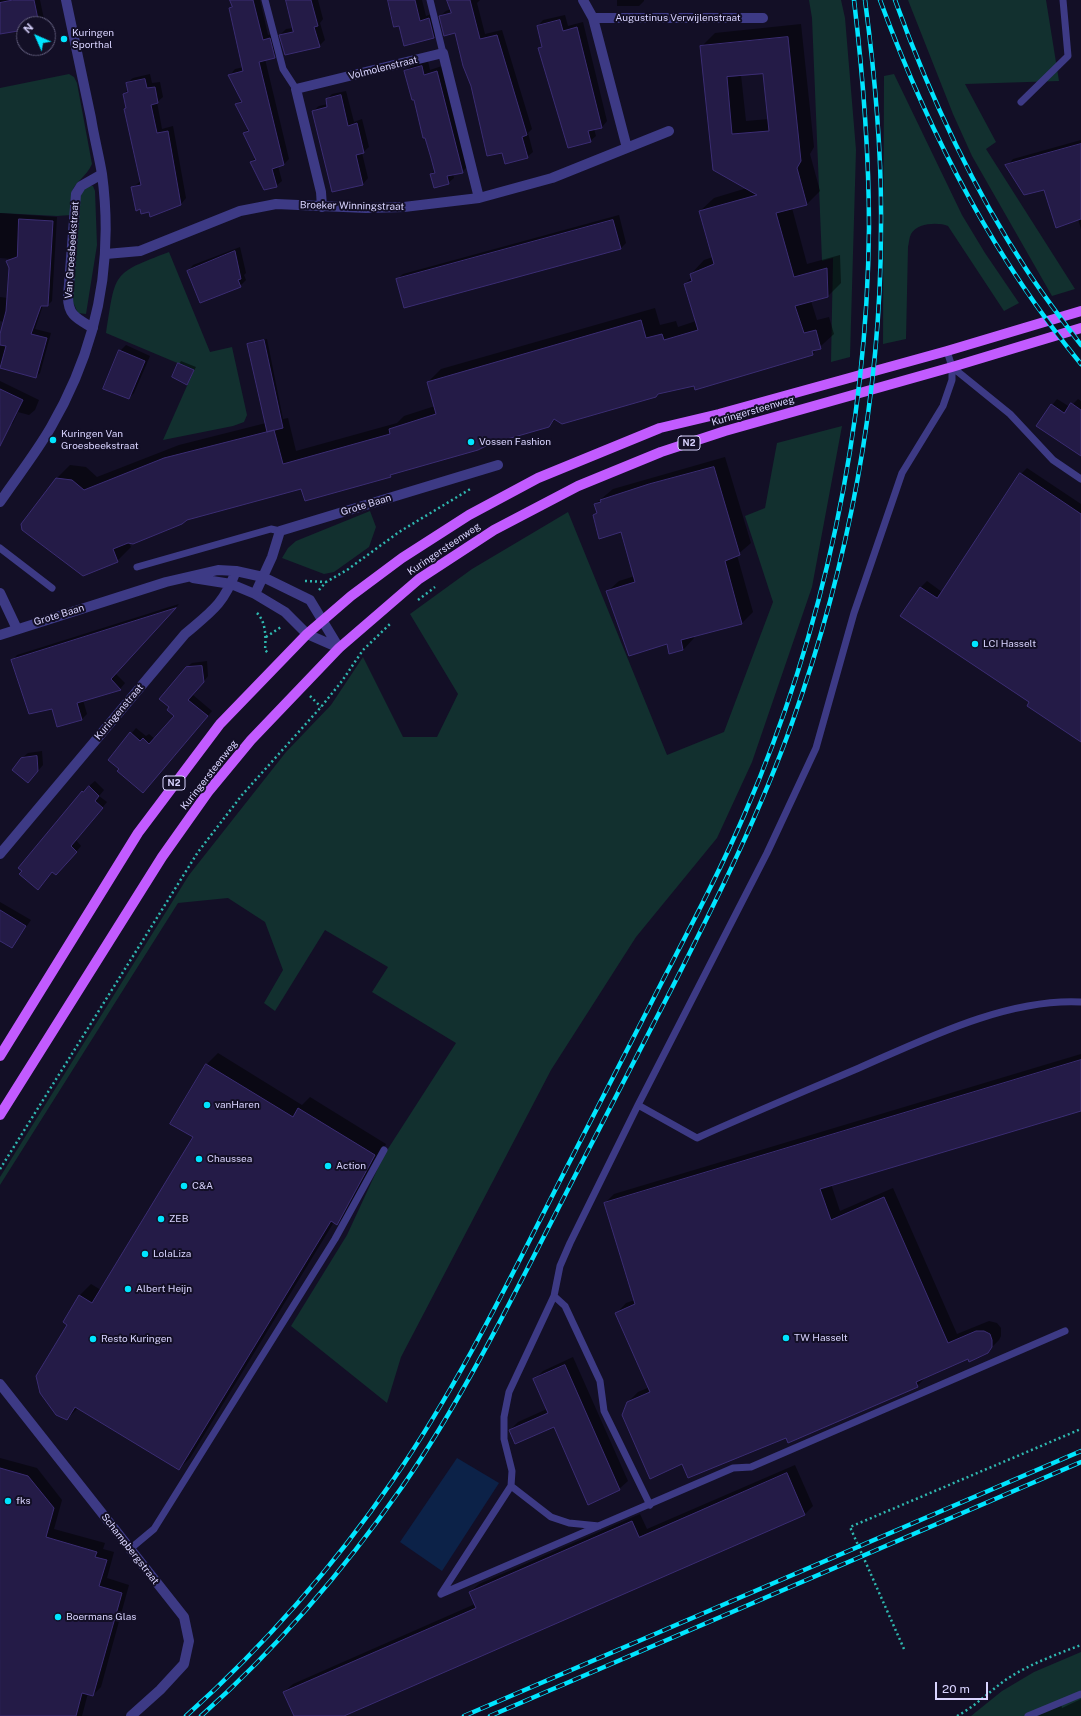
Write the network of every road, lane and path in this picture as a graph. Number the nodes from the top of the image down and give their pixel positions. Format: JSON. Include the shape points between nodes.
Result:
{"nodes":[{"id":1,"x":66,"y":0,"type":"edge"},
{"id":2,"x":265,"y":0,"type":"edge"},
{"id":3,"x":430,"y":0,"type":"edge"},
{"id":4,"x":583,"y":0,"type":"edge"},
{"id":5,"x":1063,"y":0,"type":"edge"},
{"id":6,"x":593,"y":18,"type":"junction"},
{"id":7,"x":763,"y":18,"type":"dead end"},
{"id":8,"x":443,"y":53,"type":"junction"},
{"id":9,"x":296,"y":89,"type":"junction"},
{"id":10,"x":1021,"y":102,"type":"dead end"},
{"id":11,"x":669,"y":131,"type":"dead end"},
{"id":12,"x":627,"y":148,"type":"junction"},
{"id":13,"x":102,"y":174,"type":"junction"},
{"id":14,"x":479,"y":198,"type":"junction"},
{"id":15,"x":322,"y":207,"type":"junction"},
{"id":16,"x":106,"y":254,"type":"junction"},
{"id":17,"x":1081,"y":311,"type":"edge"},
{"id":18,"x":93,"y":328,"type":"junction"},
{"id":19,"x":1081,"y":328,"type":"edge"},
{"id":20,"x":947,"y":351,"type":"junction"},
{"id":21,"x":952,"y":367,"type":"junction"},
{"id":22,"x":498,"y":465,"type":"dead end"},
{"id":23,"x":1081,"y":479,"type":"edge"},
{"id":24,"x":0,"y":502,"type":"edge"},
{"id":25,"x":280,"y":531,"type":"junction"},
{"id":26,"x":0,"y":548,"type":"edge"},
{"id":27,"x":137,"y":567,"type":"dead end"},
{"id":28,"x":236,"y":571,"type":"junction"},
{"id":29,"x":188,"y":577,"type":"junction"},
{"id":30,"x":263,"y":577,"type":"junction"},
{"id":31,"x":440,"y":583,"type":"dead end"},
{"id":32,"x":231,"y":584,"type":"junction"},
{"id":33,"x":52,"y":588,"type":"dead end"},
{"id":34,"x":0,"y":593,"type":"edge"},
{"id":35,"x":255,"y":594,"type":"junction"},
{"id":36,"x":415,"y":603,"type":"dead end"},
{"id":37,"x":322,"y":620,"type":"junction"},
{"id":38,"x":391,"y":623,"type":"dead end"},
{"id":39,"x":17,"y":629,"type":"junction"},
{"id":40,"x":306,"y":634,"type":"junction"},
{"id":41,"x":0,"y":635,"type":"edge"},
{"id":42,"x":339,"y":648,"type":"junction"},
{"id":43,"x":0,"y":854,"type":"edge"},
{"id":44,"x":1081,"y":1002,"type":"edge"},
{"id":45,"x":0,"y":1056,"type":"edge"},
{"id":46,"x":638,"y":1105,"type":"junction"},
{"id":47,"x":0,"y":1115,"type":"edge"},
{"id":48,"x":384,"y":1150,"type":"dead end"},
{"id":49,"x":0,"y":1169,"type":"edge"},
{"id":50,"x":554,"y":1296,"type":"junction"},
{"id":51,"x":1065,"y":1330,"type":"dead end"},
{"id":52,"x":0,"y":1384,"type":"edge"},
{"id":53,"x":1081,"y":1428,"type":"edge"},
{"id":54,"x":511,"y":1486,"type":"junction"},
{"id":55,"x":650,"y":1505,"type":"junction"},
{"id":56,"x":600,"y":1526,"type":"junction"},
{"id":57,"x":130,"y":1549,"type":"junction"},
{"id":58,"x":1081,"y":1645,"type":"edge"},
{"id":59,"x":904,"y":1649,"type":"dead end"},
{"id":60,"x":1081,"y":1694,"type":"edge"},
{"id":61,"x":131,"y":1716,"type":"edge"},
{"id":62,"x":957,"y":1716,"type":"edge"},
{"id":63,"x":1028,"y":1716,"type":"edge"}],
"edges":[{"from":1,"to":13,"type":"street"},
{"from":2,"to":9,"type":"lane","via":[[282,69]]},
{"from":3,"to":8,"type":"lane"},
{"from":4,"to":6,"type":"street"},
{"from":5,"to":10,"type":"lane","via":[[1068,56]]},
{"from":6,"to":7,"type":"street","name":"Augustinus Verwijlenstraat"},
{"from":6,"to":12,"type":"street"},
{"from":8,"to":9,"type":"street","name":"Volmolenstraat"},
{"from":8,"to":14,"type":"street"},
{"from":9,"to":15,"type":"street","via":[[321,192]]},
{"from":11,"to":12,"type":"street","name":"Broeker Winningstraat"},
{"from":12,"to":14,"type":"street","name":"Broeker Winningstraat","via":[[552,178]]},
{"from":13,"to":16,"type":"street"},
{"from":13,"to":18,"type":"street","name":"Van Groesbeekstraat","via":[[81,186],[76,194],[68,297],[68,307],[76,318]]},
{"from":14,"to":15,"type":"street","name":"Broeker Winningstraat","via":[[404,207]]},
{"from":15,"to":16,"type":"street","name":"Broeker Winningstraat","via":[[276,204],[240,211],[140,251]]},
{"from":16,"to":18,"type":"street","via":[[100,302]]},
{"from":17,"to":20,"type":"main road","name":"Kuringersteenweg","number":"N2"},
{"from":18,"to":24,"type":"street","via":[[76,376],[51,427]]},
{"from":19,"to":21,"type":"main road","name":"Kuringersteenweg","number":"N2"},
{"from":20,"to":21,"type":"lane"},
{"from":20,"to":37,"type":"main road","name":"Kuringersteenweg","number":"N2","via":[[660,428],[538,478],[469,515],[402,558]]},
{"from":21,"to":23,"type":"lane","via":[[1010,414],[1053,460]]},
{"from":21,"to":42,"type":"main road","name":"Kuringersteenweg","number":"N2","via":[[725,431],[661,452],[578,486],[494,530],[419,579]]},
{"from":21,"to":46,"type":"lane","via":[[952,380],[943,406],[902,474],[854,613],[816,748],[767,853]]},
{"from":22,"to":25,"type":"street","name":"Grote Baan"},
{"from":25,"to":27,"type":"lane","via":[[271,529]]},
{"from":25,"to":30,"type":"street"},
{"from":26,"to":33,"type":"lane"},
{"from":28,"to":29,"type":"street","name":"Grote Baan","via":[[218,570]]},
{"from":28,"to":30,"type":"street","name":"Grote Baan"},
{"from":28,"to":32,"type":"street","name":"Kuringenstraat"},
{"from":29,"to":32,"type":"street","name":"Grote Baan"},
{"from":29,"to":39,"type":"street","name":"Grote Baan"},
{"from":30,"to":35,"type":"street"},
{"from":30,"to":37,"type":"street","name":"Grote Baan","via":[[310,600]]},
{"from":31,"to":36,"type":"path"},
{"from":32,"to":35,"type":"street","name":"Grote Baan"},
{"from":32,"to":43,"type":"street","name":"Kuringenstraat","via":[[219,606],[185,634]]},
{"from":34,"to":39,"type":"street"},
{"from":35,"to":40,"type":"street","name":"Grote Baan","via":[[285,612]]},
{"from":37,"to":40,"type":"main road","name":"Kuringersteenweg","number":"N2"},
{"from":37,"to":42,"type":"street","name":"Grote Baan"},
{"from":38,"to":49,"type":"path","via":[[363,650],[321,707],[242,795],[198,852]]},
{"from":39,"to":41,"type":"street","name":"Grote Baan"},
{"from":40,"to":42,"type":"street","name":"Grote Baan"},
{"from":40,"to":45,"type":"main road","name":"Kuringersteenweg","number":"N2","via":[[220,724],[138,833]]},
{"from":42,"to":47,"type":"main road","name":"Kuringersteenweg","number":"N2","via":[[251,740],[208,792],[162,857]]},
{"from":44,"to":46,"type":"lane","via":[[1034,1003],[989,1016],[930,1037],[697,1138]]},
{"from":46,"to":50,"type":"lane","via":[[570,1243],[560,1266]]},
{"from":48,"to":57,"type":"lane","via":[[335,1239],[154,1529]]},
{"from":50,"to":54,"type":"lane","via":[[509,1392],[504,1417],[504,1440],[512,1471]]},
{"from":50,"to":55,"type":"lane","via":[[565,1306],[600,1381],[604,1411]]},
{"from":51,"to":55,"type":"lane","via":[[751,1467],[733,1468]]},
{"from":52,"to":57,"type":"street","name":"Schampbergstraat"},
{"from":53,"to":59,"type":"path","via":[[850,1527]]},
{"from":54,"to":56,"type":"lane","via":[[551,1517],[569,1523]]},
{"from":54,"to":56,"type":"lane","via":[[441,1594]]},
{"from":55,"to":56,"type":"lane"},
{"from":57,"to":61,"type":"street","name":"Schampbergstraat","via":[[184,1617],[189,1641],[184,1664]]},
{"from":58,"to":62,"type":"path","via":[[1029,1667],[1004,1681],[970,1709]]},
{"from":60,"to":63,"type":"lane"}]}
